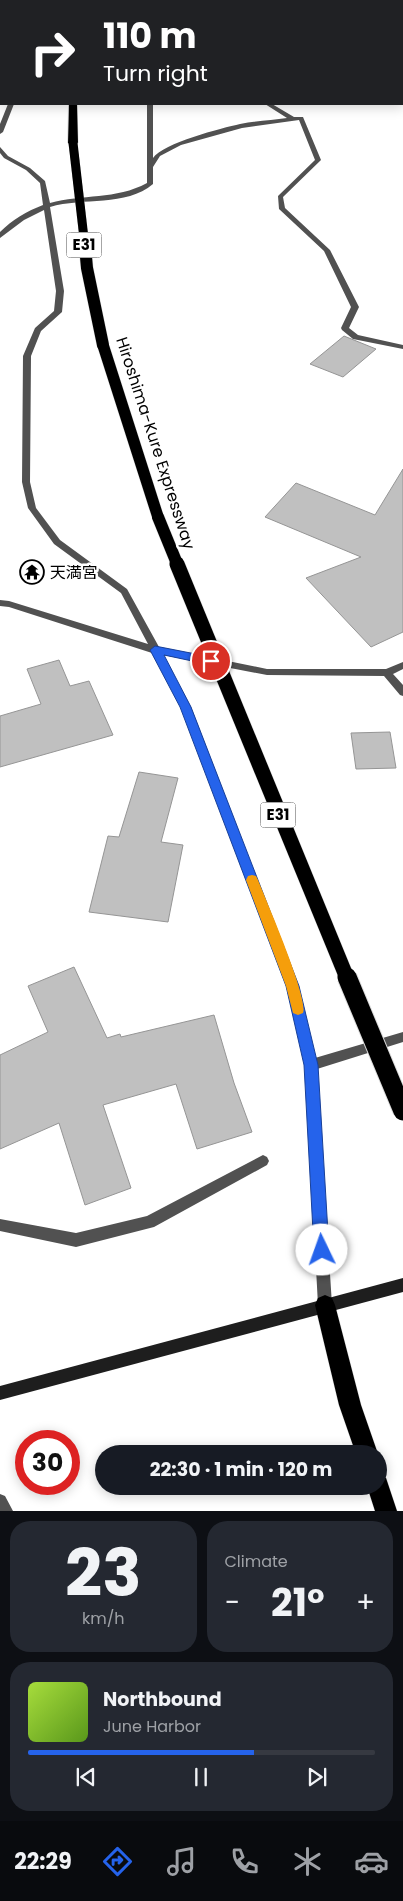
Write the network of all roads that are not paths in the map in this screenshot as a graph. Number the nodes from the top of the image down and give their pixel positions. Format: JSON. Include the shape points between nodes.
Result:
{"nodes":[{"id":1,"x":11,"y":105,"type":"edge"},
{"id":2,"x":73,"y":105,"type":"edge"},
{"id":3,"x":150,"y":105,"type":"edge"},
{"id":4,"x":270,"y":105,"type":"edge"},
{"id":5,"x":293,"y":119,"type":"junction"},
{"id":6,"x":0,"y":132,"type":"edge"},
{"id":7,"x":0,"y":149,"type":"edge"},
{"id":8,"x":150,"y":167,"type":"junction"},
{"id":9,"x":47,"y":206,"type":"junction"},
{"id":10,"x":0,"y":236,"type":"edge"},
{"id":11,"x":403,"y":339,"type":"edge"},
{"id":12,"x":394,"y":345,"type":"junction"},
{"id":13,"x":403,"y":347,"type":"edge"},
{"id":14,"x":0,"y":603,"type":"edge"},
{"id":15,"x":155,"y":650,"type":"junction"},
{"id":16,"x":403,"y":665,"type":"edge"},
{"id":17,"x":387,"y":673,"type":"junction"},
{"id":18,"x":403,"y":692,"type":"edge"},
{"id":19,"x":403,"y":1037,"type":"edge"},
{"id":20,"x":311,"y":1065,"type":"junction"},
{"id":21,"x":403,"y":1112,"type":"edge"},
{"id":22,"x":263,"y":1161,"type":"dead end"},
{"id":23,"x":0,"y":1225,"type":"edge"},
{"id":24,"x":403,"y":1285,"type":"edge"},
{"id":25,"x":325,"y":1305,"type":"junction"},
{"id":26,"x":0,"y":1393,"type":"edge"},
{"id":27,"x":364,"y":1445,"type":"edge"},
{"id":28,"x":381,"y":1495,"type":"edge"},
{"id":29,"x":0,"y":1501,"type":"edge"},
{"id":30,"x":6,"y":1511,"type":"edge"},
{"id":31,"x":386,"y":1511,"type":"edge"}],
"edges":[{"from":1,"to":6,"type":"street"},
{"from":2,"to":21,"type":"highway","name":"Hiroshima-Kure Expressway","number":"E31","bridge":true,"via":[[73,143],[87,268],[103,345],[158,517],[280,821]]},
{"from":3,"to":8,"type":"street"},
{"from":4,"to":5,"type":"street"},
{"from":5,"to":8,"type":"street","via":[[207,134],[158,155]]},
{"from":5,"to":12,"type":"street","via":[[301,118],[318,160],[280,197],[282,208],[327,250],[355,307],[345,328],[356,337]]},
{"from":7,"to":9,"type":"street","via":[[6,157],[28,168],[44,182]]},
{"from":8,"to":9,"type":"street","via":[[150,184],[138,191],[112,198],[66,201]]},
{"from":9,"to":10,"type":"street","via":[[9,226]]},
{"from":9,"to":15,"type":"street","via":[[60,291],[58,312],[38,330],[27,356],[26,482],[32,508],[58,542],[124,590]]},
{"from":11,"to":12,"type":"street"},
{"from":12,"to":13,"type":"street"},
{"from":14,"to":15,"type":"street"},
{"from":15,"to":17,"type":"street","via":[[267,672]]},
{"from":15,"to":20,"type":"street","via":[[186,707],[289,976]]},
{"from":16,"to":17,"type":"street"},
{"from":17,"to":18,"type":"street"},
{"from":19,"to":20,"type":"street"},
{"from":20,"to":25,"type":"street"},
{"from":22,"to":23,"type":"street","via":[[149,1222],[76,1240]]},
{"from":24,"to":25,"type":"street"},
{"from":25,"to":26,"type":"street"},
{"from":25,"to":27,"type":"highway","via":[[350,1405]]},
{"from":28,"to":31,"type":"highway"},
{"from":29,"to":30,"type":"street"}]}
